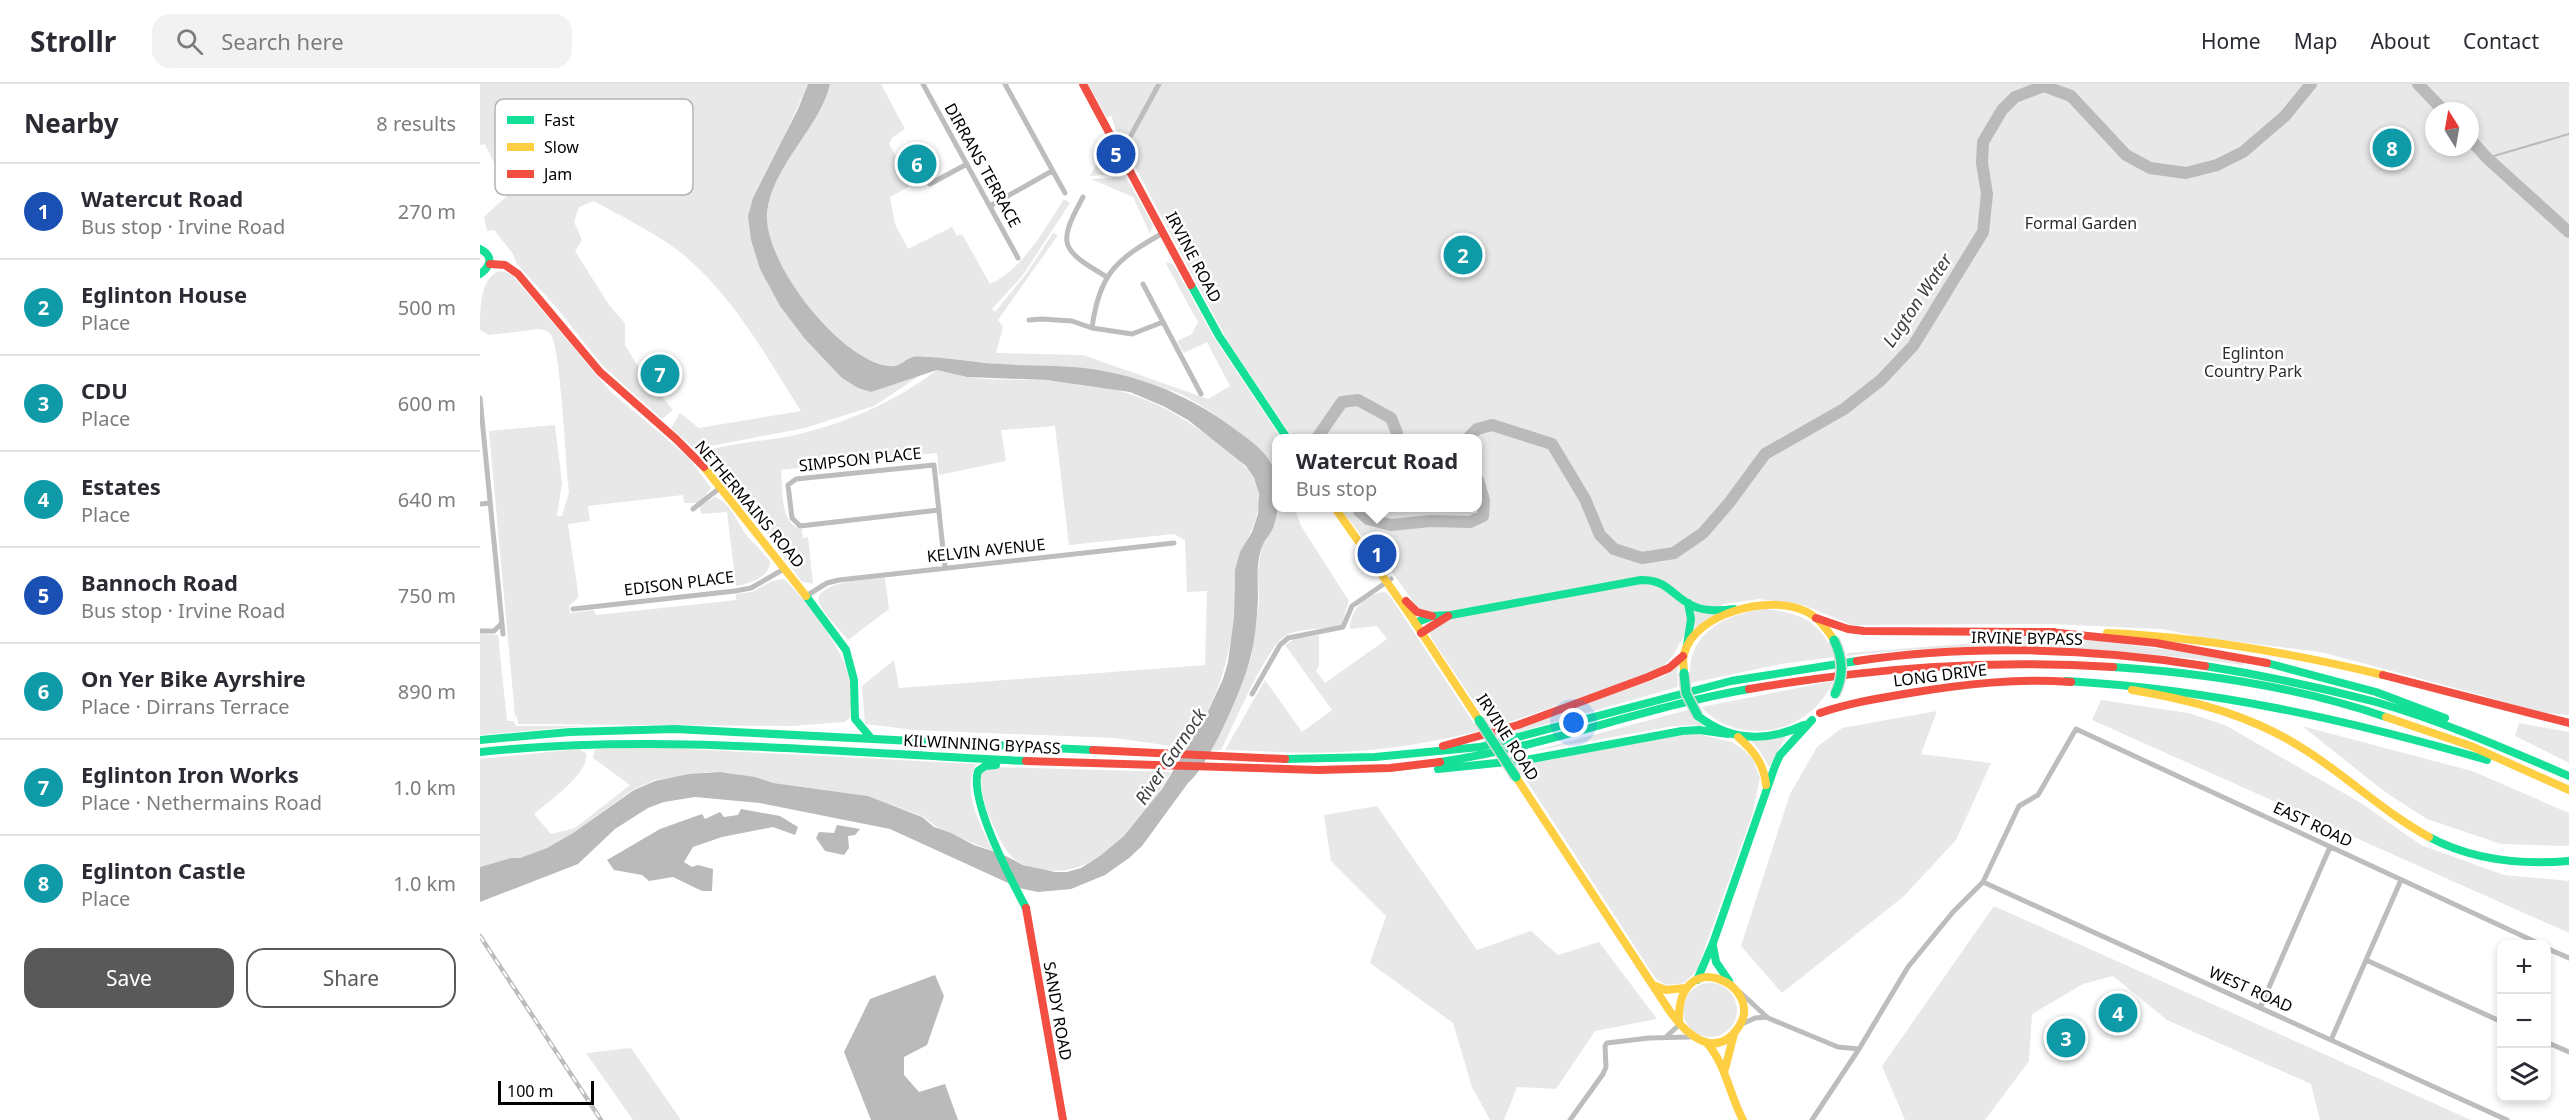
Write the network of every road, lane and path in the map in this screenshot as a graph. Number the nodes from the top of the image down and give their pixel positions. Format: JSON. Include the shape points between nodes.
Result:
{"nodes":[{"id":1,"x":923,"y":84,"type":"edge"},
{"id":2,"x":1005,"y":84,"type":"edge"},
{"id":3,"x":1083,"y":84,"type":"edge"},
{"id":4,"x":1159,"y":84,"type":"edge"},
{"id":5,"x":1119,"y":149,"type":"junction"},
{"id":6,"x":967,"y":164,"type":"junction"},
{"id":7,"x":1052,"y":171,"type":"junction"},
{"id":8,"x":930,"y":184,"type":"dead end"},
{"id":9,"x":1065,"y":193,"type":"dead end"},
{"id":10,"x":1083,"y":197,"type":"dead end"},
{"id":11,"x":990,"y":206,"type":"junction"},
{"id":12,"x":1163,"y":233,"type":"junction"},
{"id":13,"x":480,"y":249,"type":"edge"},
{"id":14,"x":1018,"y":258,"type":"dead end"},
{"id":15,"x":490,"y":264,"type":"junction"},
{"id":16,"x":480,"y":274,"type":"edge"},
{"id":17,"x":1107,"y":277,"type":"junction"},
{"id":18,"x":1143,"y":285,"type":"dead end"},
{"id":19,"x":1029,"y":320,"type":"dead end"},
{"id":20,"x":1163,"y":322,"type":"junction"},
{"id":21,"x":1092,"y":328,"type":"junction"},
{"id":22,"x":1201,"y":394,"type":"dead end"},
{"id":23,"x":480,"y":398,"type":"edge"},
{"id":24,"x":1284,"y":434,"type":"edge"},
{"id":25,"x":482,"y":445,"type":"edge"},
{"id":26,"x":721,"y":487,"type":"junction"},
{"id":27,"x":490,"y":503,"type":"junction"},
{"id":28,"x":480,"y":504,"type":"edge"},
{"id":29,"x":693,"y":509,"type":"dead end"},
{"id":30,"x":939,"y":510,"type":"junction"},
{"id":31,"x":1339,"y":512,"type":"edge"},
{"id":32,"x":1174,"y":543,"type":"dead end"},
{"id":33,"x":945,"y":568,"type":"junction"},
{"id":34,"x":784,"y":569,"type":"junction"},
{"id":35,"x":1389,"y":580,"type":"junction"},
{"id":36,"x":806,"y":596,"type":"junction"},
{"id":37,"x":1686,"y":600,"type":"junction"},
{"id":38,"x":573,"y":609,"type":"dead end"},
{"id":39,"x":1734,"y":609,"type":"junction"},
{"id":40,"x":1450,"y":615,"type":"junction"},
{"id":41,"x":1432,"y":616,"type":"junction"},
{"id":42,"x":1816,"y":618,"type":"junction"},
{"id":43,"x":501,"y":623,"type":"junction"},
{"id":44,"x":1415,"y":623,"type":"junction"},
{"id":45,"x":480,"y":631,"type":"edge"},
{"id":46,"x":2049,"y":632,"type":"junction"},
{"id":47,"x":1422,"y":633,"type":"junction"},
{"id":48,"x":503,"y":634,"type":"dead end"},
{"id":49,"x":1685,"y":652,"type":"junction"},
{"id":50,"x":2066,"y":681,"type":"junction"},
{"id":51,"x":1252,"y":694,"type":"dead end"},
{"id":52,"x":1820,"y":713,"type":"junction"},
{"id":53,"x":855,"y":719,"type":"junction"},
{"id":54,"x":1812,"y":720,"type":"junction"},
{"id":55,"x":2569,"y":723,"type":"edge"},
{"id":56,"x":832,"y":735,"type":"junction"},
{"id":57,"x":1733,"y":735,"type":"junction"},
{"id":58,"x":2478,"y":735,"type":"junction"},
{"id":59,"x":871,"y":738,"type":"junction"},
{"id":60,"x":480,"y":740,"type":"edge"},
{"id":61,"x":1479,"y":751,"type":"junction"},
{"id":62,"x":480,"y":752,"type":"edge"},
{"id":63,"x":1405,"y":755,"type":"junction"},
{"id":64,"x":1038,"y":762,"type":"junction"},
{"id":65,"x":1378,"y":769,"type":"junction"},
{"id":66,"x":2569,"y":776,"type":"edge"},
{"id":67,"x":2559,"y":785,"type":"junction"},
{"id":68,"x":1766,"y":787,"type":"junction"},
{"id":69,"x":2569,"y":790,"type":"edge"},
{"id":70,"x":2330,"y":847,"type":"junction"},
{"id":71,"x":2569,"y":861,"type":"edge"},
{"id":72,"x":2401,"y":880,"type":"junction"},
{"id":73,"x":1983,"y":882,"type":"junction"},
{"id":74,"x":2529,"y":940,"type":"edge"},
{"id":75,"x":1713,"y":943,"type":"junction"},
{"id":76,"x":2551,"y":950,"type":"edge"},
{"id":77,"x":2569,"y":958,"type":"edge"},
{"id":78,"x":2366,"y":960,"type":"junction"},
{"id":79,"x":1697,"y":980,"type":"junction"},
{"id":80,"x":1729,"y":981,"type":"junction"},
{"id":81,"x":1653,"y":985,"type":"junction"},
{"id":82,"x":1685,"y":988,"type":"junction"},
{"id":83,"x":1736,"y":988,"type":"junction"},
{"id":84,"x":2260,"y":1008,"type":"junction"},
{"id":85,"x":1768,"y":1018,"type":"junction"},
{"id":86,"x":2497,"y":1020,"type":"edge"},
{"id":87,"x":1680,"y":1022,"type":"junction"},
{"id":88,"x":1737,"y":1030,"type":"junction"},
{"id":89,"x":1692,"y":1037,"type":"junction"},
{"id":90,"x":1665,"y":1038,"type":"junction"},
{"id":91,"x":2331,"y":1040,"type":"junction"},
{"id":92,"x":1707,"y":1042,"type":"junction"},
{"id":93,"x":2551,"y":1044,"type":"edge"},
{"id":94,"x":1859,"y":1049,"type":"junction"},
{"id":95,"x":2569,"y":1052,"type":"edge"},
{"id":96,"x":1724,"y":1072,"type":"junction"},
{"id":97,"x":1063,"y":1120,"type":"edge"},
{"id":98,"x":1570,"y":1120,"type":"edge"},
{"id":99,"x":1743,"y":1120,"type":"edge"},
{"id":100,"x":1812,"y":1120,"type":"edge"},
{"id":101,"x":2507,"y":1120,"type":"edge"}],
"edges":[{"from":1,"to":6,"type":"street","name":"DIRRANS TERRACE"},
{"from":2,"to":7,"type":"street"},
{"from":3,"to":5,"type":"main road","name":"IRVINE ROAD"},
{"from":4,"to":5,"type":"street","via":[[1129,139]]},
{"from":5,"to":12,"type":"main road","name":"IRVINE ROAD"},
{"from":6,"to":8,"type":"street"},
{"from":6,"to":11,"type":"street","name":"DIRRANS TERRACE"},
{"from":7,"to":9,"type":"street"},
{"from":7,"to":11,"type":"street"},
{"from":10,"to":17,"type":"street","via":[[1068,225],[1067,241],[1081,261]]},
{"from":11,"to":14,"type":"street","name":"DIRRANS TERRACE"},
{"from":12,"to":17,"type":"street","via":[[1123,258]]},
{"from":12,"to":24,"type":"main road","name":"IRVINE ROAD","via":[[1223,343]]},
{"from":13,"to":15,"type":"main road","via":[[489,256]]},
{"from":15,"to":16,"type":"main road"},
{"from":15,"to":26,"type":"main road","name":"NETHERMAINS ROAD","via":[[509,267],[523,278],[600,372],[676,439]]},
{"from":17,"to":21,"type":"street","via":[[1098,295]]},
{"from":18,"to":20,"type":"street"},
{"from":19,"to":21,"type":"street","via":[[1066,321]]},
{"from":20,"to":21,"type":"street","via":[[1132,334]]},
{"from":20,"to":22,"type":"street"},
{"from":23,"to":25,"type":"street"},
{"from":25,"to":27,"type":"street"},
{"from":26,"to":29,"type":"street"},
{"from":26,"to":34,"type":"main road","name":"NETHERMAINS ROAD"},
{"from":27,"to":28,"type":"street"},
{"from":27,"to":43,"type":"street"},
{"from":30,"to":30,"type":"street","name":"SIMPSON PLACE","via":[[934,465],[796,479],[788,485],[792,519],[800,526]]},
{"from":30,"to":33,"type":"street","name":"SIMPSON PLACE"},
{"from":31,"to":35,"type":"main road","name":"IRVINE ROAD"},
{"from":32,"to":33,"type":"street","name":"KELVIN AVENUE"},
{"from":33,"to":36,"type":"street","name":"KELVIN AVENUE","via":[[832,581]]},
{"from":34,"to":36,"type":"main road","name":"NETHERMAINS ROAD"},
{"from":34,"to":38,"type":"street","name":"EDISON PLACE","via":[[751,588]]},
{"from":35,"to":41,"type":"main road","via":[[1411,607]]},
{"from":35,"to":44,"type":"main road","name":"IRVINE ROAD"},
{"from":35,"to":51,"type":"street","via":[[1352,606],[1343,627],[1296,635],[1284,641]]},
{"from":36,"to":53,"type":"main road","name":"NETHERMAINS ROAD","via":[[840,639],[850,661]]},
{"from":37,"to":39,"type":"main road","via":[[1711,610]]},
{"from":37,"to":40,"type":"main road","via":[[1659,581],[1641,580]]},
{"from":37,"to":49,"type":"main road","via":[[1691,619]]},
{"from":39,"to":42,"type":"main road","via":[[1778,605]]},
{"from":39,"to":49,"type":"main road","via":[[1704,628]]},
{"from":40,"to":41,"type":"main road"},
{"from":40,"to":47,"type":"main road"},
{"from":41,"to":44,"type":"main road"},
{"from":42,"to":46,"type":"main road","via":[[1864,631]]},
{"from":42,"to":52,"type":"main road","bridge":true,"via":[[1834,640],[1843,669],[1835,694]]},
{"from":43,"to":45,"type":"street","via":[[498,630]]},
{"from":43,"to":48,"type":"street"},
{"from":44,"to":47,"type":"main road","name":"IRVINE ROAD"},
{"from":46,"to":55,"type":"main road","via":[[2160,636],[2306,658]]},
{"from":46,"to":58,"type":"main road","via":[[2146,640],[2263,660],[2427,709]]},
{"from":47,"to":81,"type":"main road","name":"IRVINE ROAD","bridge":true},
{"from":49,"to":57,"type":"main road","bridge":true,"via":[[1686,693],[1698,716]]},
{"from":49,"to":63,"type":"main road","via":[[1669,668],[1518,725]]},
{"from":50,"to":52,"type":"main road","name":"LONG DRIVE","via":[[1954,687],[1881,698]]},
{"from":50,"to":67,"type":"main road","via":[[2174,689],[2336,719],[2401,734]]},
{"from":50,"to":71,"type":"main road","via":[[2190,700],[2231,712],[2296,744],[2416,830],[2456,849],[2500,860],[2542,864]]},
{"from":52,"to":54,"type":"main road"},
{"from":53,"to":56,"type":"main road"},
{"from":53,"to":59,"type":"main road"},
{"from":54,"to":57,"type":"main road","via":[[1773,736]]},
{"from":54,"to":68,"type":"main road","via":[[1780,755]]},
{"from":56,"to":59,"type":"main road","name":"KILWINNING BYPASS"},
{"from":56,"to":60,"type":"main road","name":"KILWINNING BYPASS","via":[[627,729]]},
{"from":57,"to":65,"type":"main road","via":[[1682,731],[1526,760],[1419,772]]},
{"from":57,"to":68,"type":"main road","via":[[1760,758]]},
{"from":58,"to":61,"type":"main road","name":"IRVINE BYPASS","via":[[2374,700],[2270,676],[2150,658],[1997,651],[1893,657],[1768,674],[1718,684]]},
{"from":58,"to":66,"type":"main road","name":"IRVINE BYPASS"},
{"from":59,"to":63,"type":"main road","name":"KILWINNING BYPASS","via":[[1296,760]]},
{"from":61,"to":63,"type":"main road","name":"KILWINNING BYPASS"},
{"from":61,"to":65,"type":"main road","name":"KILWINNING BYPASS"},
{"from":61,"to":67,"type":"main road","name":"IRVINE BYPASS","via":[[1531,745],[1786,681],[1933,664],[2066,663],[2212,678],[2326,701],[2430,732]]},
{"from":62,"to":64,"type":"main road","name":"KILWINNING BYPASS","via":[[560,744],[636,743]]},
{"from":64,"to":65,"type":"main road","name":"KILWINNING BYPASS","via":[[1293,771]]},
{"from":64,"to":97,"type":"main road","name":"SANDY ROAD","via":[[985,765],[976,782],[993,838],[1026,908]]},
{"from":67,"to":69,"type":"main road","name":"IRVINE BYPASS"},
{"from":68,"to":75,"type":"main road"},
{"from":70,"to":72,"type":"street","name":"EAST ROAD"},
{"from":70,"to":73,"type":"street","name":"EAST ROAD","via":[[2076,729],[2038,795],[2019,806]]},
{"from":70,"to":84,"type":"street"},
{"from":72,"to":74,"type":"street","name":"EAST ROAD"},
{"from":72,"to":78,"type":"street"},
{"from":73,"to":84,"type":"street","name":"WEST ROAD"},
{"from":73,"to":94,"type":"street","via":[[1908,967]]},
{"from":75,"to":79,"type":"main road"},
{"from":75,"to":80,"type":"main road","via":[[1714,958]]},
{"from":76,"to":77,"type":"street"},
{"from":78,"to":86,"type":"street"},
{"from":78,"to":91,"type":"street"},
{"from":79,"to":80,"type":"main road","via":[[1709,976]]},
{"from":79,"to":82,"type":"main road"},
{"from":80,"to":83,"type":"main road"},
{"from":81,"to":82,"type":"main road","via":[[1666,990]]},
{"from":81,"to":87,"type":"main road","name":"IRVINE ROAD"},
{"from":82,"to":87,"type":"main road","via":[[1679,1006]]},
{"from":83,"to":85,"type":"street"},
{"from":83,"to":88,"type":"main road","via":[[1744,1006]]},
{"from":84,"to":91,"type":"street","name":"WEST ROAD"},
{"from":85,"to":88,"type":"street","via":[[1750,1019]]},
{"from":85,"to":94,"type":"street","via":[[1838,1047]]},
{"from":87,"to":89,"type":"main road"},
{"from":87,"to":90,"type":"street"},
{"from":88,"to":92,"type":"main road","via":[[1718,1042]]},
{"from":88,"to":96,"type":"main road"},
{"from":89,"to":90,"type":"street"},
{"from":89,"to":92,"type":"main road"},
{"from":90,"to":98,"type":"street","via":[[1607,1043],[1603,1074]]},
{"from":91,"to":101,"type":"street","name":"WEST ROAD"},
{"from":92,"to":96,"type":"main road","via":[[1718,1053]]},
{"from":93,"to":95,"type":"street"},
{"from":94,"to":100,"type":"street"},
{"from":96,"to":99,"type":"main road","via":[[1730,1097]]}]}
